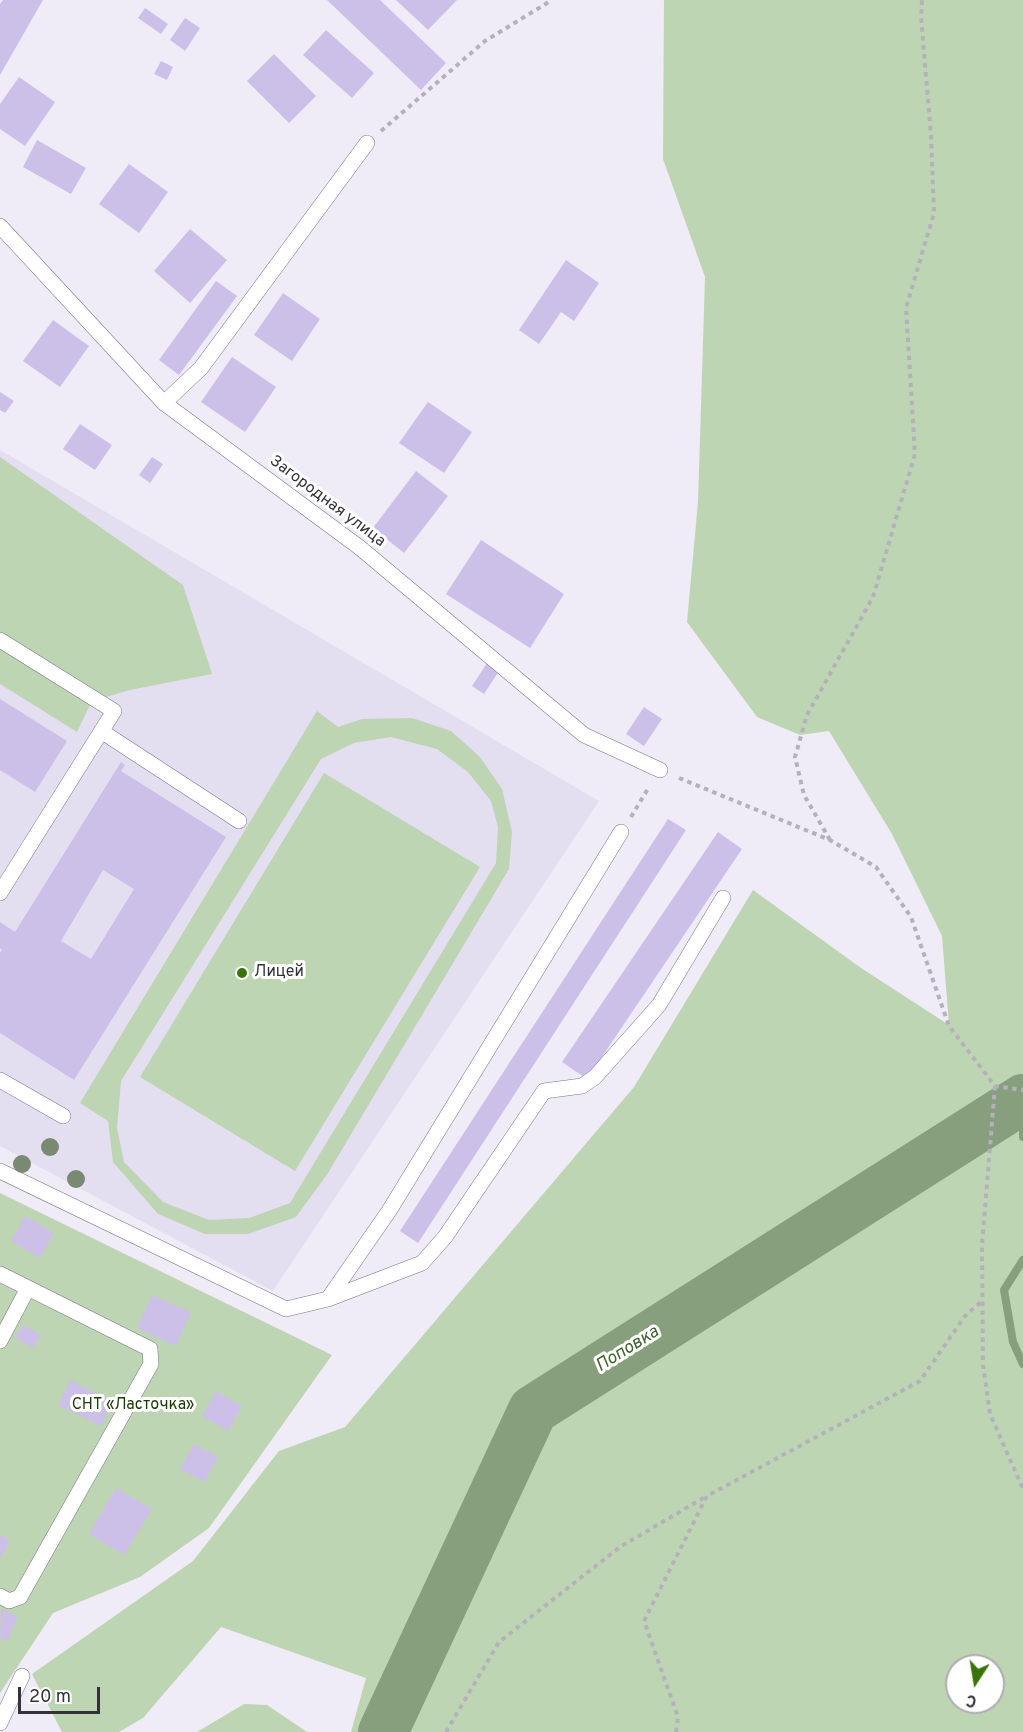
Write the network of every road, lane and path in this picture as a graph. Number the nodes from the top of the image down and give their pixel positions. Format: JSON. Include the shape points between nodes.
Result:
{"nodes":[{"id":1,"x":552,"y":0,"type":"edge"},
{"id":2,"x":922,"y":0,"type":"edge"},
{"id":3,"x":367,"y":143,"type":"joint"},
{"id":4,"x":0,"y":226,"type":"edge"},
{"id":5,"x":164,"y":403,"type":"junction"},
{"id":6,"x":0,"y":640,"type":"edge"},
{"id":7,"x":102,"y":731,"type":"junction"},
{"id":8,"x":660,"y":771,"type":"junction"},
{"id":9,"x":239,"y":821,"type":"dead end"},
{"id":10,"x":621,"y":832,"type":"joint"},
{"id":11,"x":830,"y":840,"type":"junction"},
{"id":12,"x":0,"y":893,"type":"edge"},
{"id":13,"x":723,"y":898,"type":"dead end"},
{"id":14,"x":0,"y":1080,"type":"edge"},
{"id":15,"x":995,"y":1086,"type":"junction"},
{"id":16,"x":1023,"y":1090,"type":"edge"},
{"id":17,"x":63,"y":1116,"type":"dead end"},
{"id":18,"x":0,"y":1171,"type":"edge"},
{"id":19,"x":0,"y":1274,"type":"edge"},
{"id":20,"x":28,"y":1288,"type":"junction"},
{"id":21,"x":328,"y":1299,"type":"junction"},
{"id":22,"x":983,"y":1299,"type":"junction"},
{"id":23,"x":0,"y":1341,"type":"edge"},
{"id":24,"x":1023,"y":1489,"type":"edge"},
{"id":25,"x":707,"y":1496,"type":"junction"},
{"id":26,"x":0,"y":1596,"type":"edge"},
{"id":27,"x":22,"y":1676,"type":"dead end"},
{"id":28,"x":0,"y":1724,"type":"edge"},
{"id":29,"x":446,"y":1732,"type":"edge"},
{"id":30,"x":676,"y":1732,"type":"edge"}],
"edges":[{"from":1,"to":3,"type":"path","via":[[485,41]]},
{"from":2,"to":11,"type":"path","via":[[934,213],[906,308],[915,454],[873,597],[807,715],[795,757],[804,795]]},
{"from":3,"to":5,"type":"lane","via":[[201,368]]},
{"from":4,"to":5,"type":"lane","name":"Загородная улица"},
{"from":5,"to":8,"type":"lane","name":"Загородная улица","via":[[359,547],[584,735]]},
{"from":6,"to":7,"type":"lane","via":[[114,711]]},
{"from":7,"to":9,"type":"lane"},
{"from":7,"to":12,"type":"lane"},
{"from":8,"to":10,"type":"path"},
{"from":8,"to":11,"type":"path"},
{"from":10,"to":21,"type":"lane","via":[[390,1211]]},
{"from":11,"to":15,"type":"path","via":[[876,867],[911,917],[949,1026]]},
{"from":13,"to":21,"type":"lane","via":[[659,1005],[595,1077],[582,1086],[544,1091],[445,1237],[422,1263]]},
{"from":14,"to":17,"type":"lane"},
{"from":15,"to":16,"type":"path"},
{"from":15,"to":22,"type":"path","via":[[982,1245]]},
{"from":18,"to":21,"type":"lane","via":[[286,1309]]},
{"from":19,"to":20,"type":"lane"},
{"from":20,"to":23,"type":"lane"},
{"from":20,"to":26,"type":"lane","via":[[150,1349],[151,1364],[20,1597],[9,1601]]},
{"from":22,"to":24,"type":"path","via":[[983,1365],[990,1414]]},
{"from":22,"to":25,"type":"path","via":[[965,1316],[920,1381]]},
{"from":25,"to":29,"type":"path","via":[[620,1546],[500,1642]]},
{"from":25,"to":30,"type":"path","via":[[644,1621],[678,1717]]},
{"from":27,"to":28,"type":"lane"}]}
